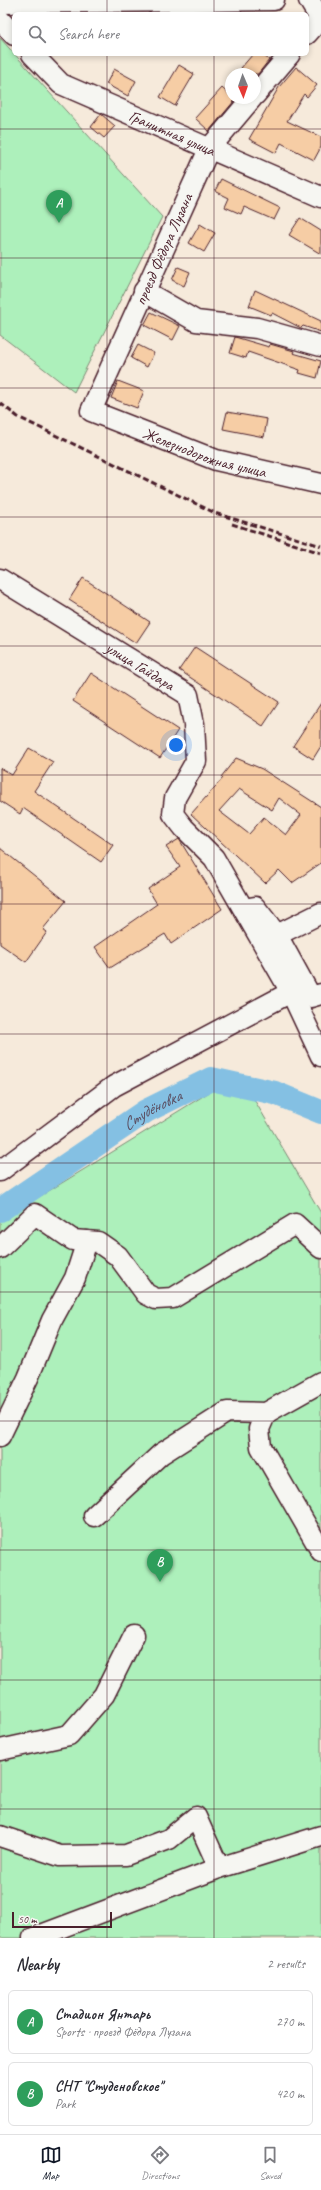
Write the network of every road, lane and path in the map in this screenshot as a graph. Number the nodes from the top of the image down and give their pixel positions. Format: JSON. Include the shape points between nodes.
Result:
{"nodes":[{"id":1,"x":274,"y":0,"type":"edge"},
{"id":2,"x":309,"y":0,"type":"edge"},
{"id":3,"x":0,"y":3,"type":"edge"},
{"id":4,"x":0,"y":20,"type":"edge"},
{"id":5,"x":317,"y":23,"type":"edge"},
{"id":6,"x":12,"y":33,"type":"edge"},
{"id":7,"x":34,"y":56,"type":"edge"},
{"id":8,"x":288,"y":56,"type":"edge"},
{"id":9,"x":261,"y":88,"type":"edge"},
{"id":10,"x":247,"y":104,"type":"edge"},
{"id":11,"x":209,"y":150,"type":"junction"},
{"id":12,"x":321,"y":197,"type":"edge"},
{"id":13,"x":144,"y":291,"type":"junction"},
{"id":14,"x":321,"y":346,"type":"edge"},
{"id":15,"x":92,"y":411,"type":"joint"},
{"id":16,"x":321,"y":484,"type":"edge"},
{"id":17,"x":0,"y":579,"type":"edge"},
{"id":18,"x":243,"y":909,"type":"junction"},
{"id":19,"x":321,"y":913,"type":"edge"},
{"id":20,"x":278,"y":934,"type":"junction"},
{"id":21,"x":291,"y":992,"type":"junction"},
{"id":22,"x":321,"y":994,"type":"edge"},
{"id":23,"x":321,"y":1056,"type":"edge"},
{"id":24,"x":0,"y":1171,"type":"edge"},
{"id":25,"x":87,"y":1241,"type":"junction"},
{"id":26,"x":0,"y":1248,"type":"edge"},
{"id":27,"x":321,"y":1248,"type":"edge"},
{"id":28,"x":321,"y":1382,"type":"edge"},
{"id":29,"x":266,"y":1413,"type":"junction"},
{"id":30,"x":0,"y":1436,"type":"edge"},
{"id":31,"x":94,"y":1516,"type":"dead end"},
{"id":32,"x":321,"y":1550,"type":"edge"},
{"id":33,"x":134,"y":1635,"type":"dead end"},
{"id":34,"x":0,"y":1750,"type":"edge"},
{"id":35,"x":0,"y":1836,"type":"edge"},
{"id":36,"x":321,"y":1836,"type":"edge"},
{"id":37,"x":219,"y":1868,"type":"junction"},
{"id":38,"x":33,"y":1938,"type":"edge"}],
"edges":[{"from":1,"to":3,"type":"street"},
{"from":2,"to":5,"type":"street"},
{"from":4,"to":6,"type":"street"},
{"from":7,"to":11,"type":"street","name":"Гранитная улица","via":[[61,84]]},
{"from":8,"to":9,"type":"street"},
{"from":10,"to":11,"type":"street","name":"проезд Фёдора Лузана"},
{"from":11,"to":12,"type":"street","name":"Гранитная улица"},
{"from":11,"to":13,"type":"street","name":"проезд Фёдора Лузана"},
{"from":13,"to":14,"type":"street","via":[[196,321],[257,328]]},
{"from":13,"to":15,"type":"street","name":"проезд Фёдора Лузана"},
{"from":15,"to":16,"type":"street","name":"Железнодорожная улица","via":[[216,460]]},
{"from":17,"to":18,"type":"street","name":"улица Гайдара","via":[[188,696],[194,724],[196,761],[175,798],[173,814],[214,858]]},
{"from":18,"to":20,"type":"street","via":[[255,907]]},
{"from":18,"to":21,"type":"street"},
{"from":19,"to":20,"type":"street"},
{"from":20,"to":22,"type":"street","via":[[311,997]]},
{"from":21,"to":23,"type":"street"},
{"from":21,"to":24,"type":"street","via":[[114,1086]]},
{"from":25,"to":26,"type":"street","via":[[73,1240],[35,1214]]},
{"from":25,"to":27,"type":"street","via":[[98,1242],[118,1256],[146,1294],[156,1299],[173,1298],[295,1224]]},
{"from":25,"to":30,"type":"street","via":[[75,1278],[52,1320]]},
{"from":28,"to":29,"type":"street"},
{"from":29,"to":31,"type":"street","via":[[227,1412],[161,1454]]},
{"from":29,"to":32,"type":"street","via":[[259,1429],[261,1447]]},
{"from":33,"to":34,"type":"street","via":[[104,1694],[69,1735]]},
{"from":35,"to":37,"type":"street","via":[[60,1856],[126,1855],[169,1839],[196,1817]]},
{"from":36,"to":37,"type":"street"},
{"from":37,"to":38,"type":"street"}]}
